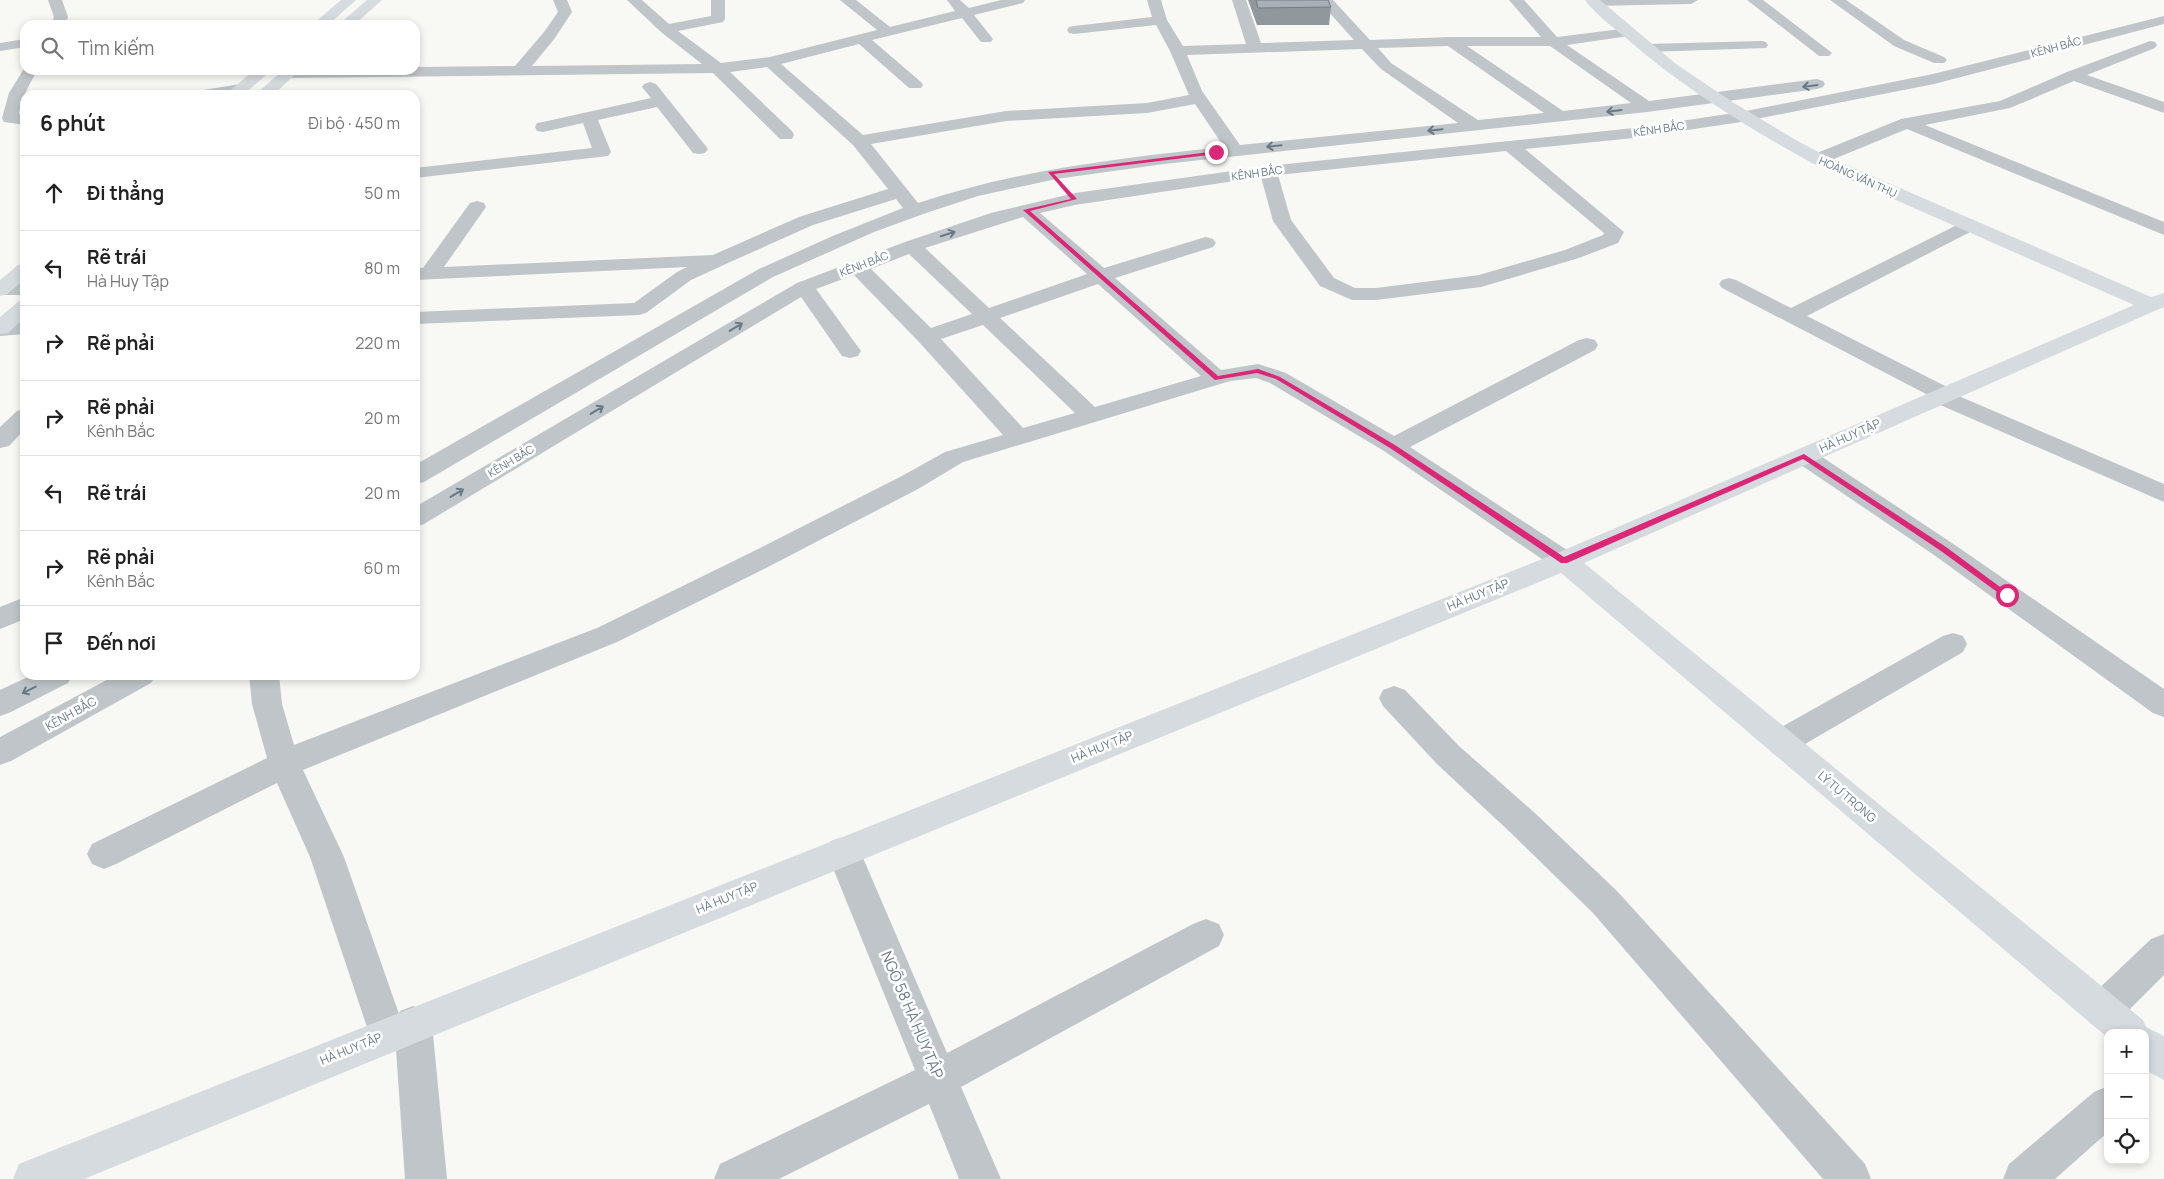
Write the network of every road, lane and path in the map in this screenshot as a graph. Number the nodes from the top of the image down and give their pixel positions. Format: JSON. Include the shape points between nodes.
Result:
{"nodes":[{"id":1,"x":55,"y":0,"type":"edge"},
{"id":2,"x":349,"y":0,"type":"edge"},
{"id":3,"x":375,"y":0,"type":"edge"},
{"id":4,"x":560,"y":0,"type":"edge"},
{"id":5,"x":634,"y":0,"type":"edge"},
{"id":6,"x":718,"y":0,"type":"edge"},
{"id":7,"x":847,"y":0,"type":"edge"},
{"id":8,"x":951,"y":0,"type":"edge"},
{"id":9,"x":1018,"y":0,"type":"edge"},
{"id":10,"x":1154,"y":0,"type":"edge"},
{"id":11,"x":1238,"y":0,"type":"edge"},
{"id":12,"x":1325,"y":0,"type":"edge"},
{"id":13,"x":1516,"y":0,"type":"edge"},
{"id":14,"x":1691,"y":0,"type":"edge"},
{"id":15,"x":1754,"y":0,"type":"edge"},
{"id":16,"x":1837,"y":0,"type":"edge"},
{"id":17,"x":1593,"y":1,"type":"edge"},
{"id":18,"x":2164,"y":3,"type":"edge"},
{"id":19,"x":2136,"y":9,"type":"dead end"},
{"id":20,"x":965,"y":12,"type":"junction"},
{"id":21,"x":60,"y":20,"type":"edge"},
{"id":22,"x":324,"y":20,"type":"edge"},
{"id":23,"x":351,"y":20,"type":"edge"},
{"id":24,"x":1160,"y":20,"type":"junction"},
{"id":25,"x":2164,"y":20,"type":"edge"},
{"id":26,"x":2064,"y":28,"type":"dead end"},
{"id":27,"x":666,"y":29,"type":"junction"},
{"id":28,"x":1074,"y":30,"type":"dead end"},
{"id":29,"x":888,"y":32,"type":"junction"},
{"id":30,"x":1629,"y":32,"type":"junction"},
{"id":31,"x":2111,"y":33,"type":"junction"},
{"id":32,"x":861,"y":38,"type":"junction"},
{"id":33,"x":986,"y":39,"type":"dead end"},
{"id":34,"x":1451,"y":40,"type":"junction"},
{"id":35,"x":1554,"y":42,"type":"junction"},
{"id":36,"x":20,"y":44,"type":"edge"},
{"id":37,"x":1365,"y":44,"type":"junction"},
{"id":38,"x":1761,"y":45,"type":"dead end"},
{"id":39,"x":0,"y":47,"type":"edge"},
{"id":40,"x":1255,"y":48,"type":"junction"},
{"id":41,"x":1647,"y":48,"type":"junction"},
{"id":42,"x":2157,"y":48,"type":"edge"},
{"id":43,"x":1178,"y":51,"type":"junction"},
{"id":44,"x":1824,"y":53,"type":"dead end"},
{"id":45,"x":1958,"y":55,"type":"dead end"},
{"id":46,"x":1938,"y":60,"type":"junction"},
{"id":47,"x":770,"y":62,"type":"junction"},
{"id":48,"x":717,"y":68,"type":"junction"},
{"id":49,"x":636,"y":70,"type":"junction"},
{"id":50,"x":420,"y":71,"type":"edge"},
{"id":51,"x":519,"y":71,"type":"junction"},
{"id":52,"x":27,"y":75,"type":"edge"},
{"id":53,"x":258,"y":75,"type":"edge"},
{"id":54,"x":286,"y":75,"type":"edge"},
{"id":55,"x":2072,"y":75,"type":"junction"},
{"id":56,"x":915,"y":85,"type":"dead end"},
{"id":57,"x":239,"y":90,"type":"edge"},
{"id":58,"x":269,"y":90,"type":"edge"},
{"id":59,"x":1199,"y":98,"type":"junction"},
{"id":60,"x":1714,"y":99,"type":"junction"},
{"id":61,"x":661,"y":101,"type":"junction"},
{"id":62,"x":1647,"y":107,"type":"junction"},
{"id":63,"x":2164,"y":108,"type":"edge"},
{"id":64,"x":589,"y":117,"type":"junction"},
{"id":65,"x":1560,"y":117,"type":"junction"},
{"id":66,"x":1741,"y":117,"type":"junction"},
{"id":67,"x":20,"y":119,"type":"edge"},
{"id":68,"x":1907,"y":123,"type":"junction"},
{"id":69,"x":1475,"y":126,"type":"junction"},
{"id":70,"x":543,"y":127,"type":"dead end"},
{"id":71,"x":786,"y":135,"type":"dead end"},
{"id":72,"x":859,"y":141,"type":"junction"},
{"id":73,"x":1509,"y":145,"type":"junction"},
{"id":74,"x":699,"y":149,"type":"dead end"},
{"id":75,"x":1235,"y":150,"type":"junction"},
{"id":76,"x":1818,"y":159,"type":"junction"},
{"id":77,"x":1268,"y":171,"type":"junction"},
{"id":78,"x":420,"y":172,"type":"edge"},
{"id":79,"x":1050,"y":173,"type":"junction"},
{"id":80,"x":900,"y":192,"type":"junction"},
{"id":81,"x":972,"y":192,"type":"junction"},
{"id":82,"x":1075,"y":199,"type":"junction"},
{"id":83,"x":477,"y":207,"type":"dead end"},
{"id":84,"x":914,"y":210,"type":"junction"},
{"id":85,"x":1026,"y":210,"type":"junction"},
{"id":86,"x":998,"y":217,"type":"junction"},
{"id":87,"x":1969,"y":225,"type":"junction"},
{"id":88,"x":2164,"y":229,"type":"edge"},
{"id":89,"x":1206,"y":243,"type":"dead end"},
{"id":90,"x":912,"y":246,"type":"junction"},
{"id":91,"x":721,"y":259,"type":"junction"},
{"id":92,"x":858,"y":267,"type":"junction"},
{"id":93,"x":20,"y":273,"type":"edge"},
{"id":94,"x":422,"y":273,"type":"edge"},
{"id":95,"x":1101,"y":276,"type":"junction"},
{"id":96,"x":1729,"y":284,"type":"dead end"},
{"id":97,"x":804,"y":287,"type":"junction"},
{"id":98,"x":20,"y":289,"type":"edge"},
{"id":99,"x":1,"y":290,"type":"edge"},
{"id":100,"x":2158,"y":302,"type":"edge"},
{"id":101,"x":20,"y":311,"type":"edge"},
{"id":102,"x":986,"y":315,"type":"junction"},
{"id":103,"x":1791,"y":316,"type":"junction"},
{"id":104,"x":420,"y":318,"type":"edge"},
{"id":105,"x":20,"y":328,"type":"edge"},
{"id":106,"x":0,"y":329,"type":"edge"},
{"id":107,"x":927,"y":337,"type":"junction"},
{"id":108,"x":1587,"y":346,"type":"dead end"},
{"id":109,"x":850,"y":351,"type":"dead end"},
{"id":110,"x":1217,"y":378,"type":"junction"},
{"id":111,"x":1941,"y":395,"type":"junction"},
{"id":112,"x":1091,"y":416,"type":"junction"},
{"id":113,"x":20,"y":421,"type":"edge"},
{"id":114,"x":1019,"y":438,"type":"junction"},
{"id":115,"x":0,"y":441,"type":"edge"},
{"id":116,"x":1393,"y":446,"type":"junction"},
{"id":117,"x":1804,"y":456,"type":"junction"},
{"id":118,"x":420,"y":473,"type":"edge"},
{"id":119,"x":2164,"y":494,"type":"edge"},
{"id":120,"x":420,"y":515,"type":"edge"},
{"id":121,"x":1564,"y":561,"type":"junction"},
{"id":122,"x":20,"y":609,"type":"edge"},
{"id":123,"x":0,"y":619,"type":"edge"},
{"id":124,"x":1953,"y":644,"type":"dead end"},
{"id":125,"x":48,"y":680,"type":"edge"},
{"id":126,"x":132,"y":680,"type":"edge"},
{"id":127,"x":265,"y":680,"type":"edge"},
{"id":128,"x":1394,"y":698,"type":"dead end"},
{"id":129,"x":0,"y":704,"type":"edge"},
{"id":130,"x":2164,"y":705,"type":"edge"},
{"id":131,"x":1782,"y":742,"type":"junction"},
{"id":132,"x":0,"y":752,"type":"edge"},
{"id":133,"x":284,"y":764,"type":"junction"},
{"id":134,"x":844,"y":851,"type":"junction"},
{"id":135,"x":104,"y":854,"type":"dead end"},
{"id":136,"x":1206,"y":935,"type":"dead end"},
{"id":137,"x":2164,"y":951,"type":"edge"},
{"id":138,"x":2103,"y":1010,"type":"junction"},
{"id":139,"x":400,"y":1029,"type":"junction"},
{"id":140,"x":2125,"y":1029,"type":"edge"},
{"id":141,"x":938,"y":1079,"type":"junction"},
{"id":142,"x":2104,"y":1109,"type":"edge"},
{"id":143,"x":34,"y":1179,"type":"edge"},
{"id":144,"x":426,"y":1179,"type":"edge"},
{"id":145,"x":735,"y":1179,"type":"edge"},
{"id":146,"x":980,"y":1179,"type":"edge"},
{"id":147,"x":1850,"y":1179,"type":"edge"},
{"id":148,"x":2024,"y":1179,"type":"edge"}],
"edges":[{"from":1,"to":21,"type":"street"},
{"from":2,"to":22,"type":"main road"},
{"from":3,"to":23,"type":"main road"},
{"from":4,"to":51,"type":"street","via":[[565,12],[554,31]]},
{"from":5,"to":27,"type":"street"},
{"from":6,"to":27,"type":"street","via":[[718,19]]},
{"from":7,"to":29,"type":"street"},
{"from":8,"to":20,"type":"street"},
{"from":9,"to":20,"type":"street"},
{"from":10,"to":24,"type":"street"},
{"from":11,"to":40,"type":"street"},
{"from":12,"to":37,"type":"street"},
{"from":13,"to":35,"type":"street"},
{"from":14,"to":17,"type":"street"},
{"from":15,"to":44,"type":"street"},
{"from":16,"to":46,"type":"street","via":[[1899,43]]},
{"from":17,"to":30,"type":"main road","name":"HOÀNG VĂN THỤ"},
{"from":18,"to":19,"type":"street"},
{"from":20,"to":29,"type":"street"},
{"from":20,"to":33,"type":"street"},
{"from":24,"to":28,"type":"street"},
{"from":24,"to":43,"type":"street"},
{"from":25,"to":31,"type":"street","name":"KÊNH BẮC"},
{"from":26,"to":31,"type":"street","name":"KÊNH BẮC","via":[[2092,23]]},
{"from":27,"to":48,"type":"street"},
{"from":29,"to":32,"type":"street"},
{"from":30,"to":35,"type":"street"},
{"from":30,"to":41,"type":"main road","name":"HOÀNG VĂN THỤ"},
{"from":31,"to":42,"type":"street"},
{"from":31,"to":66,"type":"street","name":"KÊNH BẮC","via":[[1934,79]]},
{"from":32,"to":47,"type":"street"},
{"from":32,"to":56,"type":"street"},
{"from":34,"to":35,"type":"street"},
{"from":34,"to":37,"type":"street"},
{"from":34,"to":65,"type":"street"},
{"from":35,"to":62,"type":"street"},
{"from":36,"to":39,"type":"street"},
{"from":37,"to":40,"type":"street"},
{"from":37,"to":69,"type":"street","via":[[1386,66]]},
{"from":38,"to":41,"type":"street"},
{"from":40,"to":43,"type":"street"},
{"from":41,"to":60,"type":"main road","name":"HOÀNG VĂN THỤ"},
{"from":42,"to":55,"type":"street"},
{"from":43,"to":59,"type":"street"},
{"from":45,"to":46,"type":"street","name":"KÊNH BẮC"},
{"from":46,"to":60,"type":"street","name":"KÊNH BẮC","one_way":true,"via":[[1903,70]]},
{"from":47,"to":48,"type":"street"},
{"from":47,"to":72,"type":"street"},
{"from":48,"to":49,"type":"street"},
{"from":48,"to":71,"type":"street"},
{"from":49,"to":51,"type":"street"},
{"from":49,"to":61,"type":"street"},
{"from":50,"to":51,"type":"street"},
{"from":52,"to":67,"type":"street","via":[[18,88],[10,118]]},
{"from":53,"to":57,"type":"main road"},
{"from":54,"to":58,"type":"main road"},
{"from":55,"to":63,"type":"street"},
{"from":55,"to":68,"type":"street","via":[[2004,105]]},
{"from":59,"to":72,"type":"street","via":[[1147,108],[1006,116]]},
{"from":59,"to":75,"type":"street"},
{"from":60,"to":62,"type":"street","name":"KÊNH BẮC"},
{"from":60,"to":66,"type":"main road","name":"HOÀNG VĂN THỤ"},
{"from":61,"to":64,"type":"street"},
{"from":61,"to":74,"type":"street"},
{"from":62,"to":65,"type":"street","name":"KÊNH BẮC","one_way":true},
{"from":64,"to":70,"type":"street"},
{"from":64,"to":78,"type":"street","via":[[602,152]]},
{"from":65,"to":69,"type":"street","name":"KÊNH BẮC"},
{"from":66,"to":73,"type":"street","name":"KÊNH BẮC","via":[[1634,133]]},
{"from":66,"to":76,"type":"main road","name":"HOÀNG VĂN THỤ"},
{"from":68,"to":76,"type":"street"},
{"from":68,"to":88,"type":"street"},
{"from":69,"to":75,"type":"street","name":"KÊNH BẮC","one_way":true},
{"from":72,"to":80,"type":"street"},
{"from":73,"to":77,"type":"street","name":"KÊNH BẮC"},
{"from":73,"to":77,"type":"street","via":[[1614,232],[1610,239],[1572,254],[1481,280],[1376,294],[1352,294],[1327,282],[1282,221]]},
{"from":75,"to":79,"type":"street","name":"KÊNH BẮC"},
{"from":76,"to":87,"type":"main road","name":"HOÀNG VĂN THỤ"},
{"from":77,"to":82,"type":"street","name":"KÊNH BẮC"},
{"from":79,"to":81,"type":"street","name":"KÊNH BẮC"},
{"from":79,"to":82,"type":"street"},
{"from":80,"to":84,"type":"street"},
{"from":80,"to":91,"type":"street","via":[[806,221]]},
{"from":81,"to":84,"type":"street","name":"KÊNH BẮC"},
{"from":81,"to":86,"type":"street"},
{"from":82,"to":85,"type":"street","name":"KÊNH BẮC"},
{"from":83,"to":94,"type":"street"},
{"from":84,"to":118,"type":"street","name":"KÊNH BẮC","via":[[823,246],[766,273]]},
{"from":85,"to":86,"type":"street","name":"KÊNH BẮC"},
{"from":85,"to":95,"type":"street"},
{"from":90,"to":86,"type":"street","name":"KÊNH BẮC","one_way":true},
{"from":87,"to":100,"type":"main road","name":"HOÀNG VĂN THỤ"},
{"from":87,"to":103,"type":"street"},
{"from":89,"to":95,"type":"street"},
{"from":90,"to":92,"type":"street","name":"KÊNH BẮC"},
{"from":90,"to":102,"type":"street"},
{"from":91,"to":94,"type":"street"},
{"from":91,"to":104,"type":"street","via":[[684,276],[640,309]]},
{"from":92,"to":97,"type":"street","name":"KÊNH BẮC"},
{"from":92,"to":107,"type":"street"},
{"from":93,"to":99,"type":"main road"},
{"from":95,"to":102,"type":"street"},
{"from":95,"to":110,"type":"street"},
{"from":96,"to":103,"type":"street"},
{"from":97,"to":109,"type":"street"},
{"from":120,"to":97,"type":"street","name":"KÊNH BẮC","one_way":true},
{"from":98,"to":99,"type":"street"},
{"from":100,"to":111,"type":"main road","name":"HÀ HUY TẬP"},
{"from":101,"to":106,"type":"main road"},
{"from":102,"to":107,"type":"street"},
{"from":102,"to":112,"type":"street"},
{"from":103,"to":111,"type":"street"},
{"from":105,"to":106,"type":"street"},
{"from":107,"to":114,"type":"street"},
{"from":108,"to":116,"type":"street"},
{"from":110,"to":112,"type":"street"},
{"from":110,"to":116,"type":"street","via":[[1258,371],[1278,378]]},
{"from":111,"to":117,"type":"main road","name":"HÀ HUY TẬP"},
{"from":111,"to":119,"type":"street"},
{"from":112,"to":114,"type":"street"},
{"from":113,"to":115,"type":"street"},
{"from":114,"to":133,"type":"street","via":[[954,457],[909,483],[607,635]]},
{"from":116,"to":121,"type":"street"},
{"from":117,"to":121,"type":"main road","name":"HÀ HUY TẬP"},
{"from":117,"to":130,"type":"street","via":[[1943,549]]},
{"from":121,"to":131,"type":"main road","name":"LÝ TỰ TRỌNG"},
{"from":121,"to":134,"type":"main road","name":"HÀ HUY TẬP"},
{"from":122,"to":123,"type":"street"},
{"from":124,"to":131,"type":"street"},
{"from":125,"to":129,"type":"street","one_way":true},
{"from":126,"to":132,"type":"street","name":"KÊNH BẮC"},
{"from":127,"to":133,"type":"street","via":[[267,704]]},
{"from":128,"to":147,"type":"street","via":[[1448,754],[1605,902]]},
{"from":131,"to":138,"type":"main road","name":"LÝ TỰ TRỌNG"},
{"from":133,"to":135,"type":"street"},
{"from":133,"to":139,"type":"street"},
{"from":134,"to":139,"type":"main road","name":"HÀ HUY TẬP"},
{"from":134,"to":141,"type":"street","name":"NGÕ 58 HÀ HUY TẬP"},
{"from":136,"to":141,"type":"street"},
{"from":137,"to":138,"type":"street"},
{"from":138,"to":140,"type":"main road","name":"LÝ TỰ TRỌNG"},
{"from":139,"to":143,"type":"main road","name":"HÀ HUY TẬP"},
{"from":139,"to":144,"type":"street"},
{"from":141,"to":145,"type":"street"},
{"from":141,"to":146,"type":"street","name":"NGÕ 58 HÀ HUY TẬP"},
{"from":142,"to":148,"type":"street"}]}
